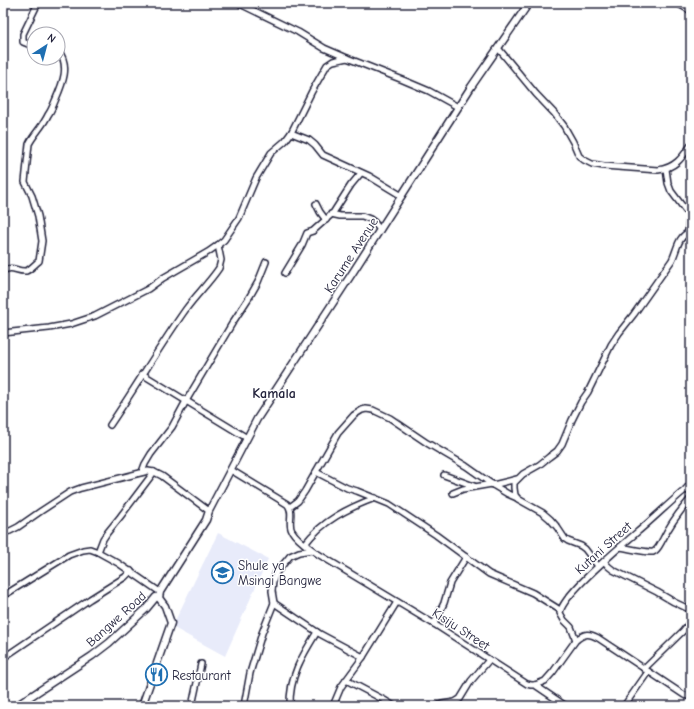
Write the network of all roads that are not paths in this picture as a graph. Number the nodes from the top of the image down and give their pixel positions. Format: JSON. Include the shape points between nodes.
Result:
{"nodes":[{"id":1,"x":38,"y":3,"type":"edge"},
{"id":2,"x":238,"y":3,"type":"edge"},
{"id":3,"x":529,"y":3,"type":"edge"},
{"id":4,"x":676,"y":3,"type":"edge"},
{"id":5,"x":691,"y":10,"type":"edge"},
{"id":6,"x":27,"y":26,"type":"edge"},
{"id":7,"x":26,"y":28,"type":"edge"},
{"id":8,"x":26,"y":43,"type":"edge"},
{"id":9,"x":498,"y":48,"type":"junction"},
{"id":10,"x":347,"y":58,"type":"junction"},
{"id":11,"x":65,"y":66,"type":"edge"},
{"id":12,"x":458,"y":107,"type":"junction"},
{"id":13,"x":291,"y":133,"type":"junction"},
{"id":14,"x":691,"y":145,"type":"edge"},
{"id":15,"x":666,"y":169,"type":"junction"},
{"id":16,"x":361,"y":172,"type":"junction"},
{"id":17,"x":402,"y":196,"type":"junction"},
{"id":18,"x":316,"y":204,"type":"dead end"},
{"id":19,"x":331,"y":214,"type":"junction"},
{"id":20,"x":326,"y":220,"type":"junction"},
{"id":21,"x":380,"y":230,"type":"junction"},
{"id":22,"x":689,"y":232,"type":"edge"},
{"id":23,"x":218,"y":245,"type":"junction"},
{"id":24,"x":266,"y":262,"type":"dead end"},
{"id":25,"x":3,"y":271,"type":"edge"},
{"id":26,"x":285,"y":273,"type":"dead end"},
{"id":27,"x":3,"y":333,"type":"edge"},
{"id":28,"x":142,"y":374,"type":"junction"},
{"id":29,"x":186,"y":401,"type":"junction"},
{"id":30,"x":110,"y":425,"type":"dead end"},
{"id":31,"x":247,"y":438,"type":"junction"},
{"id":32,"x":231,"y":470,"type":"junction"},
{"id":33,"x":142,"y":472,"type":"junction"},
{"id":34,"x":154,"y":472,"type":"junction"},
{"id":35,"x":316,"y":472,"type":"junction"},
{"id":36,"x":444,"y":475,"type":"dead end"},
{"id":37,"x":518,"y":479,"type":"junction"},
{"id":38,"x":691,"y":483,"type":"edge"},
{"id":39,"x":493,"y":485,"type":"junction"},
{"id":40,"x":475,"y":486,"type":"junction"},
{"id":41,"x":685,"y":490,"type":"junction"},
{"id":42,"x":691,"y":492,"type":"edge"},
{"id":43,"x":453,"y":493,"type":"dead end"},
{"id":44,"x":375,"y":498,"type":"junction"},
{"id":45,"x":691,"y":498,"type":"edge"},
{"id":46,"x":520,"y":500,"type":"junction"},
{"id":47,"x":290,"y":507,"type":"junction"},
{"id":48,"x":209,"y":511,"type":"junction"},
{"id":49,"x":203,"y":525,"type":"joint"},
{"id":50,"x":4,"y":533,"type":"edge"},
{"id":51,"x":305,"y":544,"type":"junction"},
{"id":52,"x":620,"y":547,"type":"junction"},
{"id":53,"x":312,"y":550,"type":"junction"},
{"id":54,"x":98,"y":552,"type":"junction"},
{"id":55,"x":466,"y":557,"type":"junction"},
{"id":56,"x":604,"y":561,"type":"junction"},
{"id":57,"x":598,"y":566,"type":"junction"},
{"id":58,"x":130,"y":571,"type":"junction"},
{"id":59,"x":160,"y":595,"type":"junction"},
{"id":60,"x":3,"y":596,"type":"edge"},
{"id":61,"x":397,"y":602,"type":"junction"},
{"id":62,"x":274,"y":603,"type":"junction"},
{"id":63,"x":560,"y":610,"type":"junction"},
{"id":64,"x":691,"y":610,"type":"edge"},
{"id":65,"x":691,"y":621,"type":"edge"},
{"id":66,"x":434,"y":624,"type":"junction"},
{"id":67,"x":317,"y":632,"type":"junction"},
{"id":68,"x":576,"y":640,"type":"junction"},
{"id":69,"x":363,"y":657,"type":"junction"},
{"id":70,"x":3,"y":658,"type":"edge"},
{"id":71,"x":489,"y":660,"type":"junction"},
{"id":72,"x":202,"y":664,"type":"dead end"},
{"id":73,"x":646,"y":670,"type":"junction"},
{"id":74,"x":346,"y":680,"type":"junction"},
{"id":75,"x":535,"y":685,"type":"junction"},
{"id":76,"x":691,"y":697,"type":"edge"},
{"id":77,"x":457,"y":704,"type":"edge"},
{"id":78,"x":16,"y":706,"type":"edge"},
{"id":79,"x":142,"y":706,"type":"edge"},
{"id":80,"x":192,"y":706,"type":"edge"},
{"id":81,"x":244,"y":706,"type":"edge"},
{"id":82,"x":290,"y":706,"type":"edge"},
{"id":83,"x":333,"y":706,"type":"edge"},
{"id":84,"x":394,"y":706,"type":"edge"},
{"id":85,"x":437,"y":706,"type":"edge"},
{"id":86,"x":566,"y":706,"type":"edge"},
{"id":87,"x":624,"y":706,"type":"edge"}],
"edges":[{"from":1,"to":6,"type":"street"},
{"from":2,"to":10,"type":"street"},
{"from":3,"to":9,"type":"street","name":"Karume Avenue"},
{"from":4,"to":5,"type":"street"},
{"from":7,"to":8,"type":"street","via":[[23,42]]},
{"from":9,"to":12,"type":"street","name":"Karume Avenue"},
{"from":9,"to":15,"type":"street","via":[[564,126],[584,160],[604,166]]},
{"from":10,"to":12,"type":"street","via":[[429,91]]},
{"from":10,"to":13,"type":"street","via":[[327,65]]},
{"from":11,"to":25,"type":"street","via":[[62,82],[48,116],[29,144],[27,159],[25,182],[38,216],[42,241],[39,261],[27,271],[10,268]]},
{"from":12,"to":17,"type":"street","name":"Karume Avenue"},
{"from":13,"to":16,"type":"street","via":[[309,140],[323,155]]},
{"from":13,"to":23,"type":"street","via":[[271,153],[256,178],[239,218]]},
{"from":14,"to":15,"type":"street","via":[[679,160]]},
{"from":15,"to":22,"type":"street","via":[[671,191],[689,215]]},
{"from":16,"to":17,"type":"street"},
{"from":16,"to":19,"type":"street"},
{"from":17,"to":21,"type":"street","name":"Karume Avenue"},
{"from":18,"to":20,"type":"street"},
{"from":19,"to":20,"type":"street"},
{"from":19,"to":21,"type":"street","via":[[362,216],[374,222]]},
{"from":20,"to":26,"type":"street","via":[[307,233]]},
{"from":21,"to":31,"type":"street","name":"Karume Avenue"},
{"from":22,"to":37,"type":"street","via":[[683,236],[672,260],[610,345],[562,444],[550,457]]},
{"from":23,"to":27,"type":"street","via":[[148,289],[96,316],[71,324]]},
{"from":23,"to":28,"type":"street","via":[[221,260],[219,268],[187,308]]},
{"from":24,"to":29,"type":"street","via":[[250,296]]},
{"from":28,"to":29,"type":"street"},
{"from":28,"to":30,"type":"street"},
{"from":29,"to":31,"type":"street"},
{"from":29,"to":33,"type":"street"},
{"from":31,"to":32,"type":"street","name":"Karume Avenue"},
{"from":32,"to":47,"type":"street"},
{"from":32,"to":48,"type":"street","name":"Karume Avenue"},
{"from":33,"to":34,"type":"street"},
{"from":33,"to":50,"type":"street","via":[[70,492],[18,527]]},
{"from":34,"to":48,"type":"street"},
{"from":34,"to":54,"type":"street","via":[[103,539]]},
{"from":35,"to":39,"type":"street","via":[[338,433],[354,415],[366,409],[390,418]]},
{"from":35,"to":44,"type":"street","via":[[347,488]]},
{"from":35,"to":47,"type":"street","via":[[298,501]]},
{"from":36,"to":40,"type":"street"},
{"from":37,"to":39,"type":"street"},
{"from":37,"to":46,"type":"street","via":[[514,483],[514,488],[515,495]]},
{"from":38,"to":41,"type":"street","name":"Kutani Street"},
{"from":39,"to":40,"type":"street"},
{"from":39,"to":46,"type":"street"},
{"from":40,"to":43,"type":"street"},
{"from":41,"to":42,"type":"street"},
{"from":41,"to":52,"type":"street","name":"Kutani Street"},
{"from":44,"to":51,"type":"street","via":[[354,506],[330,520],[316,530]]},
{"from":44,"to":55,"type":"street","via":[[436,534]]},
{"from":45,"to":52,"type":"street","via":[[673,520],[659,547],[654,551]]},
{"from":46,"to":57,"type":"street","via":[[543,513],[565,539],[585,549]]},
{"from":47,"to":51,"type":"street","name":"Kisiju Street","via":[[291,530]]},
{"from":48,"to":49,"type":"street","name":"Karume Avenue"},
{"from":49,"to":59,"type":"street","name":"Bangwe Road"},
{"from":51,"to":53,"type":"street","name":"Kisiju Street"},
{"from":52,"to":56,"type":"street","name":"Kutani Street"},
{"from":53,"to":61,"type":"street","name":"Kisiju Street"},
{"from":53,"to":62,"type":"street","via":[[290,556],[281,566],[273,581]]},
{"from":54,"to":58,"type":"street"},
{"from":54,"to":60,"type":"street","via":[[90,549],[77,552]]},
{"from":55,"to":63,"type":"street","via":[[489,574],[532,593]]},
{"from":55,"to":66,"type":"street","via":[[450,583]]},
{"from":56,"to":57,"type":"street","name":"Kutani Street"},
{"from":56,"to":64,"type":"street","via":[[613,570]]},
{"from":57,"to":63,"type":"street","name":"Kutani Street"},
{"from":58,"to":59,"type":"street"},
{"from":58,"to":70,"type":"street","via":[[125,577]]},
{"from":59,"to":78,"type":"street","name":"Bangwe Road","via":[[109,643]]},
{"from":59,"to":79,"type":"street","via":[[171,623]]},
{"from":61,"to":66,"type":"street","name":"Kisiju Street"},
{"from":61,"to":69,"type":"street"},
{"from":62,"to":67,"type":"street"},
{"from":62,"to":81,"type":"street","via":[[250,673]]},
{"from":63,"to":68,"type":"street"},
{"from":65,"to":73,"type":"street"},
{"from":66,"to":71,"type":"street","name":"Kisiju Street"},
{"from":67,"to":69,"type":"street"},
{"from":67,"to":82,"type":"street","via":[[304,652],[295,674]]},
{"from":68,"to":73,"type":"street","via":[[591,634]]},
{"from":68,"to":75,"type":"street","via":[[545,681]]},
{"from":69,"to":74,"type":"street"},
{"from":71,"to":75,"type":"street","name":"Kisiju Street","via":[[526,684]]},
{"from":71,"to":77,"type":"street"},
{"from":72,"to":80,"type":"street"},
{"from":73,"to":76,"type":"street"},
{"from":73,"to":87,"type":"street"},
{"from":74,"to":83,"type":"street"},
{"from":74,"to":84,"type":"street"},
{"from":75,"to":86,"type":"street","name":"Kisiju Street"},
{"from":77,"to":85,"type":"street"}]}
